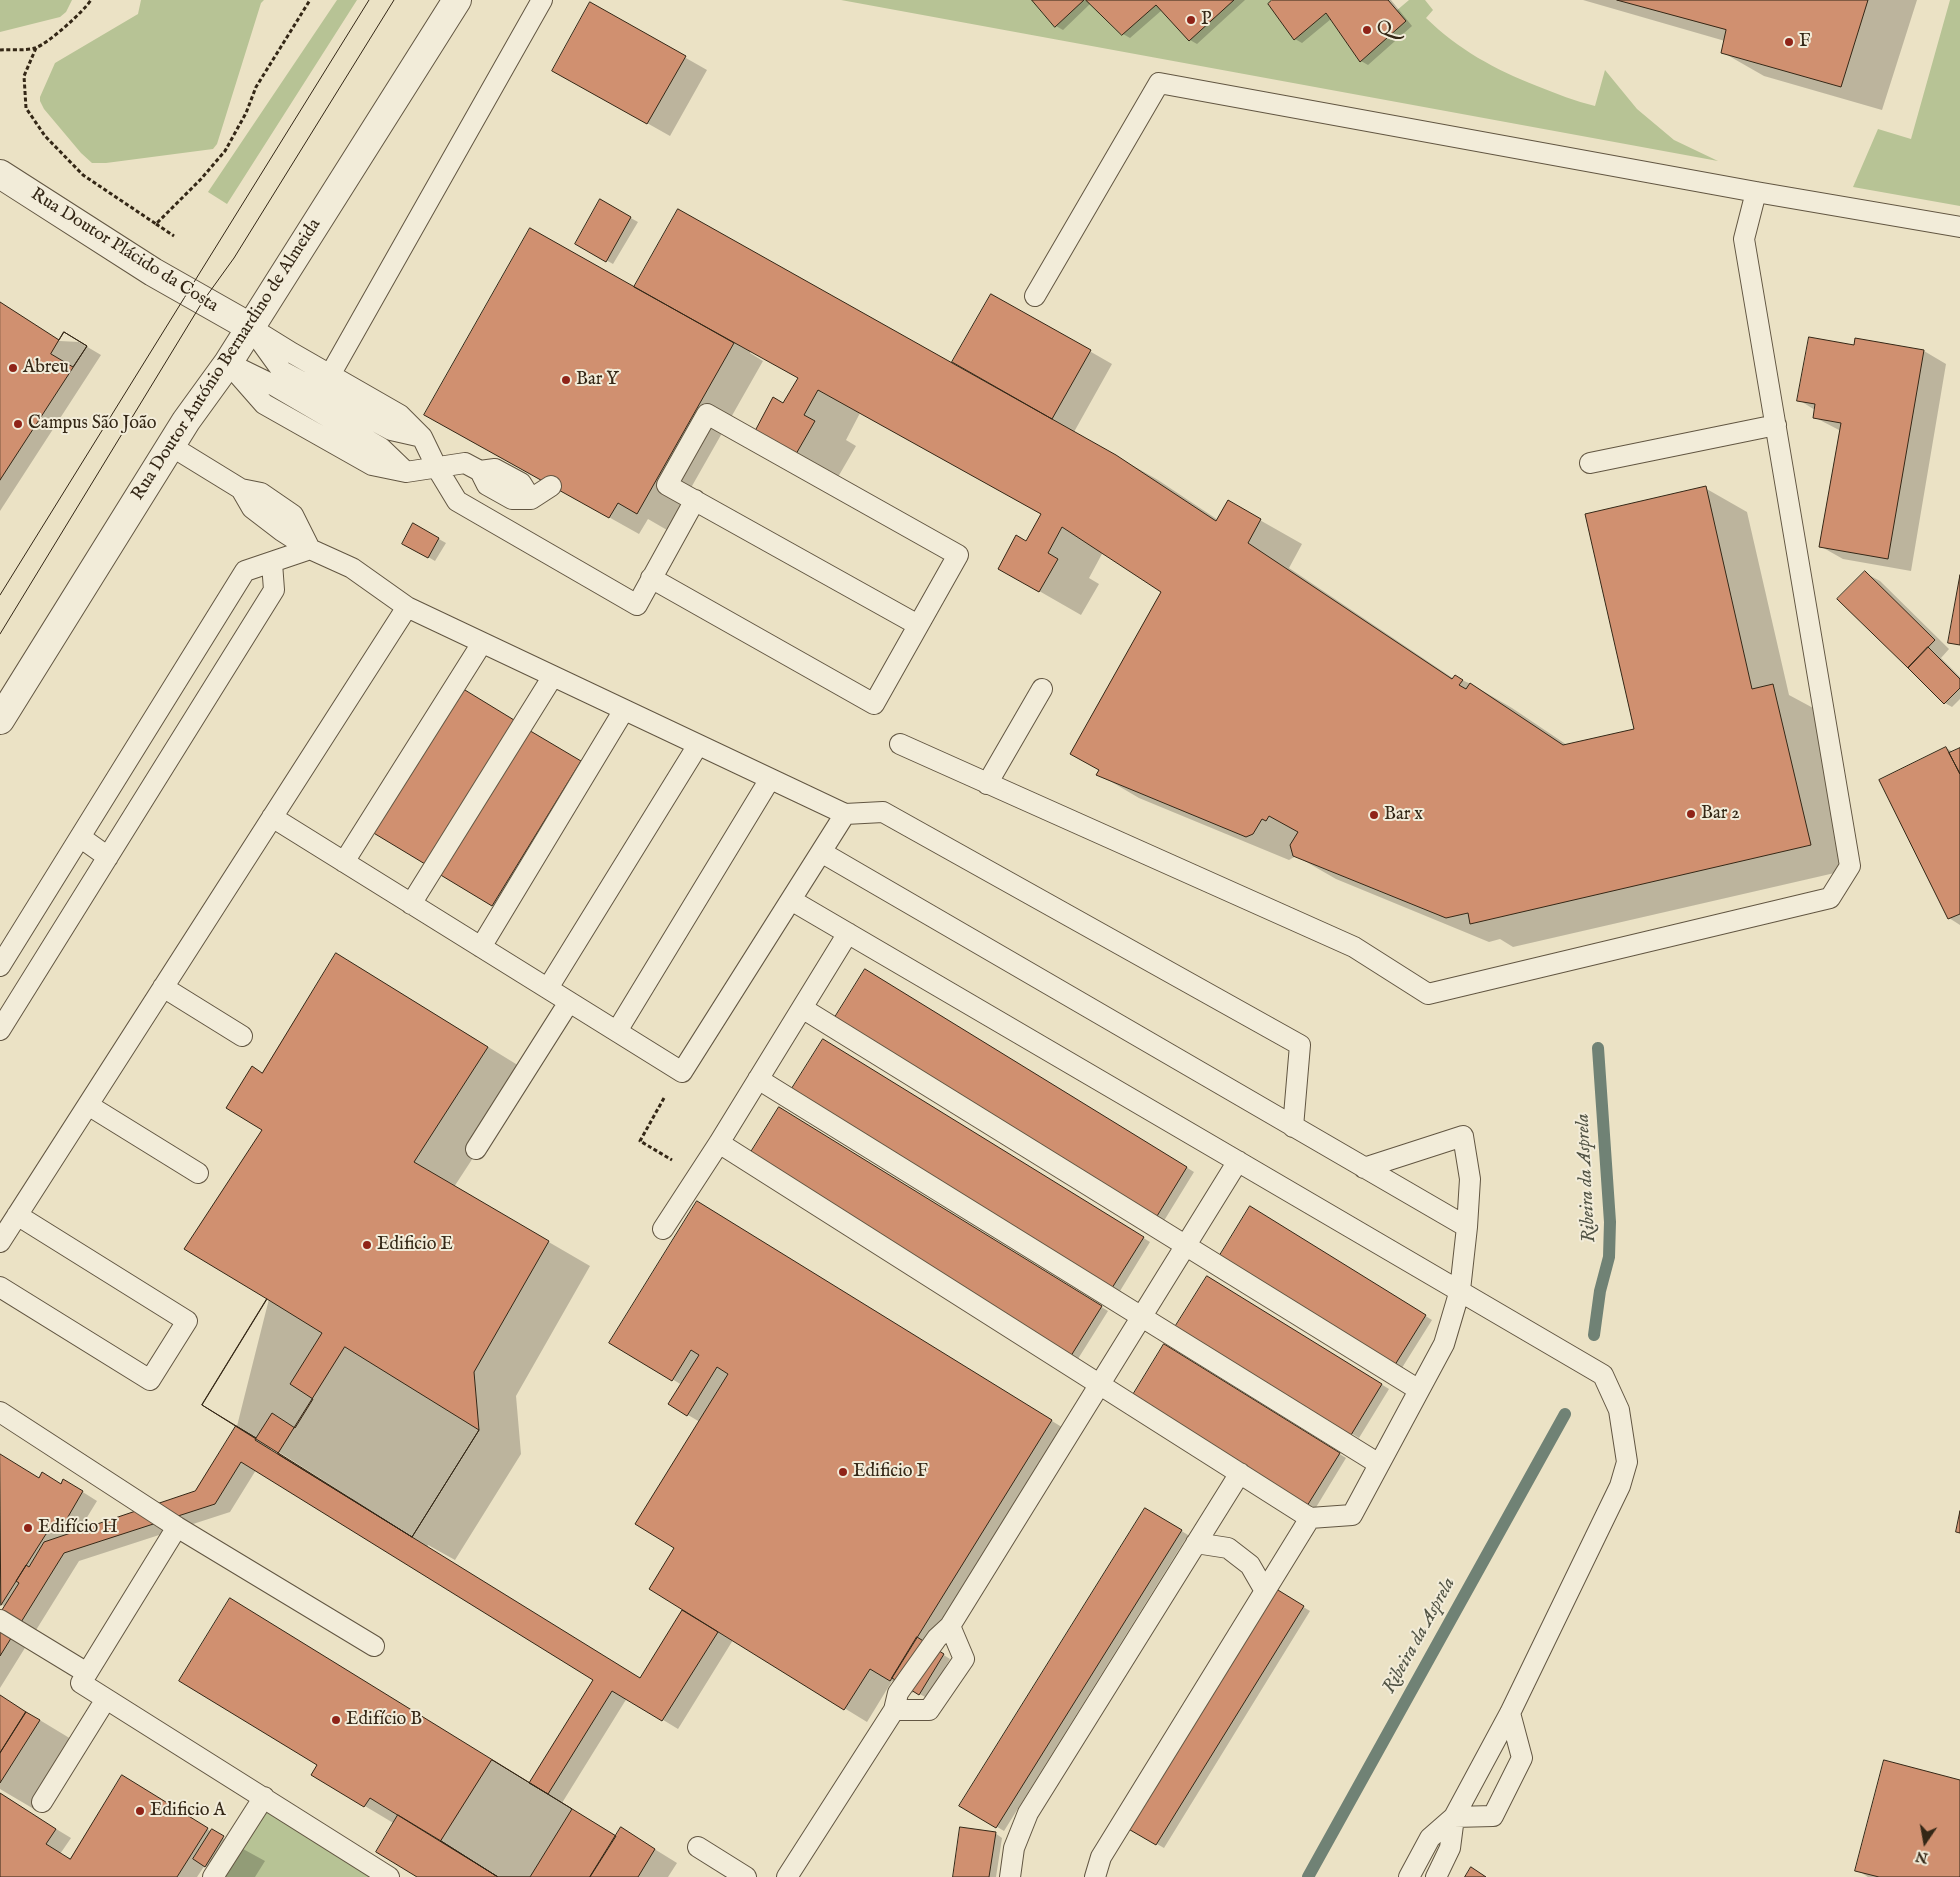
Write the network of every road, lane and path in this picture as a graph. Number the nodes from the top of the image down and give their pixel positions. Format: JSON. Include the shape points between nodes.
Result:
{"nodes":[{"id":1,"x":92,"y":0,"type":"edge"},
{"id":2,"x":310,"y":0,"type":"edge"},
{"id":3,"x":457,"y":0,"type":"edge"},
{"id":4,"x":542,"y":0,"type":"edge"},
{"id":5,"x":36,"y":48,"type":"junction"},
{"id":6,"x":0,"y":50,"type":"edge"},
{"id":7,"x":0,"y":174,"type":"edge"},
{"id":8,"x":1756,"y":192,"type":"junction"},
{"id":9,"x":156,"y":224,"type":"junction"},
{"id":10,"x":1960,"y":227,"type":"edge"},
{"id":11,"x":174,"y":236,"type":"dead end"},
{"id":12,"x":1035,"y":296,"type":"dead end"},
{"id":13,"x":250,"y":327,"type":"junction"},
{"id":14,"x":228,"y":363,"type":"junction"},
{"id":15,"x":330,"y":375,"type":"junction"},
{"id":16,"x":1776,"y":426,"type":"junction"},
{"id":17,"x":422,"y":437,"type":"junction"},
{"id":18,"x":171,"y":446,"type":"junction"},
{"id":19,"x":1590,"y":463,"type":"dead end"},
{"id":20,"x":437,"y":468,"type":"junction"},
{"id":21,"x":551,"y":486,"type":"dead end"},
{"id":22,"x":695,"y":500,"type":"junction"},
{"id":23,"x":310,"y":549,"type":"junction"},
{"id":24,"x":272,"y":563,"type":"junction"},
{"id":25,"x":651,"y":578,"type":"junction"},
{"id":26,"x":407,"y":607,"type":"junction"},
{"id":27,"x":918,"y":626,"type":"junction"},
{"id":28,"x":482,"y":643,"type":"junction"},
{"id":29,"x":553,"y":676,"type":"junction"},
{"id":30,"x":1042,"y":689,"type":"dead end"},
{"id":31,"x":624,"y":710,"type":"junction"},
{"id":32,"x":0,"y":720,"type":"edge"},
{"id":33,"x":900,"y":744,"type":"dead end"},
{"id":34,"x":698,"y":745,"type":"junction"},
{"id":35,"x":770,"y":779,"type":"junction"},
{"id":36,"x":987,"y":784,"type":"junction"},
{"id":37,"x":845,"y":814,"type":"junction"},
{"id":38,"x":272,"y":817,"type":"junction"},
{"id":39,"x":80,"y":837,"type":"junction"},
{"id":40,"x":821,"y":852,"type":"junction"},
{"id":41,"x":108,"y":857,"type":"junction"},
{"id":42,"x":344,"y":862,"type":"junction"},
{"id":43,"x":791,"y":900,"type":"junction"},
{"id":44,"x":411,"y":904,"type":"junction"},
{"id":45,"x":848,"y":933,"type":"junction"},
{"id":46,"x":481,"y":947,"type":"junction"},
{"id":47,"x":0,"y":966,"type":"edge"},
{"id":48,"x":164,"y":987,"type":"junction"},
{"id":49,"x":548,"y":988,"type":"junction"},
{"id":50,"x":569,"y":1002,"type":"junction"},
{"id":51,"x":802,"y":1008,"type":"junction"},
{"id":52,"x":0,"y":1030,"type":"edge"},
{"id":53,"x":617,"y":1031,"type":"junction"},
{"id":54,"x":242,"y":1036,"type":"dead end"},
{"id":55,"x":758,"y":1080,"type":"junction"},
{"id":56,"x":666,"y":1094,"type":"dead end"},
{"id":57,"x":88,"y":1105,"type":"junction"},
{"id":58,"x":1293,"y":1127,"type":"junction"},
{"id":59,"x":719,"y":1143,"type":"junction"},
{"id":60,"x":476,"y":1149,"type":"dead end"},
{"id":61,"x":665,"y":1156,"type":"dead end"},
{"id":62,"x":1238,"y":1161,"type":"junction"},
{"id":63,"x":1364,"y":1168,"type":"junction"},
{"id":64,"x":198,"y":1173,"type":"dead end"},
{"id":65,"x":17,"y":1215,"type":"junction"},
{"id":66,"x":1466,"y":1227,"type":"junction"},
{"id":67,"x":663,"y":1229,"type":"dead end"},
{"id":68,"x":0,"y":1242,"type":"edge"},
{"id":69,"x":1186,"y":1245,"type":"junction"},
{"id":70,"x":0,"y":1286,"type":"edge"},
{"id":71,"x":1460,"y":1290,"type":"junction"},
{"id":72,"x":1141,"y":1316,"type":"junction"},
{"id":73,"x":1100,"y":1384,"type":"junction"},
{"id":74,"x":1419,"y":1390,"type":"junction"},
{"id":75,"x":0,"y":1412,"type":"edge"},
{"id":76,"x":1379,"y":1464,"type":"junction"},
{"id":77,"x":1240,"y":1473,"type":"junction"},
{"id":78,"x":1310,"y":1518,"type":"junction"},
{"id":79,"x":177,"y":1527,"type":"junction"},
{"id":80,"x":1196,"y":1543,"type":"junction"},
{"id":81,"x":1265,"y":1591,"type":"junction"},
{"id":82,"x":0,"y":1620,"type":"edge"},
{"id":83,"x":950,"y":1626,"type":"junction"},
{"id":84,"x":374,"y":1646,"type":"dead end"},
{"id":85,"x":87,"y":1673,"type":"junction"},
{"id":86,"x":106,"y":1699,"type":"junction"},
{"id":87,"x":894,"y":1710,"type":"junction"},
{"id":88,"x":1510,"y":1713,"type":"junction"},
{"id":89,"x":264,"y":1797,"type":"junction"},
{"id":90,"x":42,"y":1802,"type":"dead end"},
{"id":91,"x":1454,"y":1817,"type":"junction"},
{"id":92,"x":698,"y":1847,"type":"dead end"},
{"id":93,"x":213,"y":1877,"type":"edge"},
{"id":94,"x":389,"y":1877,"type":"edge"},
{"id":95,"x":746,"y":1877,"type":"edge"},
{"id":96,"x":787,"y":1877,"type":"edge"},
{"id":97,"x":1010,"y":1877,"type":"edge"},
{"id":98,"x":1095,"y":1877,"type":"edge"},
{"id":99,"x":1409,"y":1877,"type":"edge"},
{"id":100,"x":1436,"y":1877,"type":"edge"}],
"edges":[{"from":1,"to":5,"type":"path","via":[[64,28]]},
{"from":2,"to":9,"type":"path","via":[[256,87],[225,151]]},
{"from":3,"to":13,"type":"street","name":"Rua Doutor António Bernardino de Almeida"},
{"from":4,"to":15,"type":"lane"},
{"from":5,"to":6,"type":"path"},
{"from":5,"to":9,"type":"path","via":[[24,76],[26,108],[45,136],[83,175]]},
{"from":7,"to":13,"type":"street","name":"Rua Doutor Plácido da Costa","via":[[152,272]]},
{"from":8,"to":10,"type":"lane"},
{"from":8,"to":12,"type":"lane","via":[[1159,83]]},
{"from":8,"to":16,"type":"lane","via":[[1744,239]]},
{"from":9,"to":11,"type":"path"},
{"from":13,"to":14,"type":"street","name":"Rua Doutor António Bernardino de Almeida"},
{"from":13,"to":15,"type":"lane"},
{"from":13,"to":17,"type":"lane","via":[[282,370],[391,430]]},
{"from":14,"to":18,"type":"street","name":"Rua Doutor António Bernardino de Almeida"},
{"from":14,"to":20,"type":"lane","via":[[264,404],[372,465],[406,472]]},
{"from":15,"to":17,"type":"lane","via":[[400,415]]},
{"from":16,"to":19,"type":"lane"},
{"from":16,"to":36,"type":"lane","via":[[1850,866],[1830,898],[1428,994],[1354,947]]},
{"from":17,"to":20,"type":"lane"},
{"from":18,"to":23,"type":"lane","via":[[241,489],[261,493],[293,515]]},
{"from":18,"to":32,"type":"street","name":"Rua Doutor António Bernardino de Almeida"},
{"from":20,"to":21,"type":"lane","via":[[465,463],[480,471],[495,469],[521,483],[531,499]]},
{"from":20,"to":25,"type":"lane","via":[[457,501],[637,605]]},
{"from":22,"to":25,"type":"lane"},
{"from":22,"to":27,"type":"lane"},
{"from":22,"to":27,"type":"lane","via":[[667,485],[707,414],[958,555]]},
{"from":23,"to":24,"type":"lane"},
{"from":23,"to":26,"type":"lane","via":[[352,568]]},
{"from":24,"to":39,"type":"lane","via":[[245,572]]},
{"from":24,"to":41,"type":"lane","via":[[274,590]]},
{"from":25,"to":27,"type":"lane","via":[[874,704]]},
{"from":26,"to":28,"type":"lane"},
{"from":26,"to":38,"type":"lane"},
{"from":28,"to":29,"type":"lane"},
{"from":28,"to":42,"type":"lane"},
{"from":29,"to":31,"type":"lane"},
{"from":29,"to":44,"type":"lane"},
{"from":30,"to":36,"type":"lane"},
{"from":31,"to":34,"type":"lane"},
{"from":31,"to":46,"type":"lane"},
{"from":33,"to":36,"type":"lane"},
{"from":34,"to":35,"type":"lane"},
{"from":34,"to":49,"type":"lane"},
{"from":35,"to":37,"type":"lane"},
{"from":35,"to":53,"type":"lane"},
{"from":37,"to":40,"type":"lane"},
{"from":37,"to":58,"type":"lane","via":[[883,812],[1300,1045]]},
{"from":38,"to":42,"type":"lane"},
{"from":38,"to":48,"type":"lane"},
{"from":39,"to":41,"type":"lane"},
{"from":39,"to":47,"type":"lane"},
{"from":40,"to":43,"type":"lane"},
{"from":40,"to":58,"type":"lane"},
{"from":41,"to":52,"type":"lane"},
{"from":42,"to":44,"type":"lane"},
{"from":43,"to":45,"type":"lane"},
{"from":43,"to":53,"type":"lane","via":[[682,1072]]},
{"from":44,"to":46,"type":"lane"},
{"from":45,"to":51,"type":"lane"},
{"from":45,"to":62,"type":"lane"},
{"from":46,"to":49,"type":"lane"},
{"from":48,"to":54,"type":"lane"},
{"from":48,"to":57,"type":"lane"},
{"from":49,"to":50,"type":"lane"},
{"from":50,"to":53,"type":"lane"},
{"from":50,"to":60,"type":"lane"},
{"from":51,"to":55,"type":"lane"},
{"from":51,"to":69,"type":"lane"},
{"from":55,"to":59,"type":"lane"},
{"from":55,"to":72,"type":"lane"},
{"from":56,"to":61,"type":"path","via":[[640,1141]]},
{"from":57,"to":64,"type":"lane"},
{"from":57,"to":65,"type":"lane"},
{"from":58,"to":63,"type":"lane"},
{"from":59,"to":67,"type":"lane"},
{"from":59,"to":73,"type":"lane"},
{"from":62,"to":69,"type":"lane"},
{"from":62,"to":71,"type":"lane"},
{"from":63,"to":66,"type":"lane"},
{"from":63,"to":66,"type":"lane","via":[[1463,1136],[1470,1179]]},
{"from":65,"to":68,"type":"lane"},
{"from":65,"to":70,"type":"lane","via":[[187,1321],[150,1380]]},
{"from":66,"to":71,"type":"lane"},
{"from":69,"to":72,"type":"lane"},
{"from":69,"to":74,"type":"lane"},
{"from":71,"to":74,"type":"lane","via":[[1444,1344]]},
{"from":71,"to":88,"type":"lane","via":[[1603,1375],[1619,1410],[1627,1462],[1620,1486]]},
{"from":72,"to":73,"type":"lane"},
{"from":72,"to":76,"type":"lane"},
{"from":73,"to":77,"type":"lane"},
{"from":73,"to":83,"type":"lane"},
{"from":74,"to":76,"type":"lane"},
{"from":75,"to":79,"type":"lane"},
{"from":76,"to":78,"type":"lane","via":[[1352,1515]]},
{"from":77,"to":78,"type":"lane"},
{"from":77,"to":80,"type":"lane"},
{"from":78,"to":81,"type":"lane"},
{"from":79,"to":84,"type":"lane"},
{"from":79,"to":85,"type":"lane"},
{"from":80,"to":81,"type":"lane","via":[[1228,1548],[1250,1565]]},
{"from":80,"to":97,"type":"lane","via":[[1028,1813],[1014,1848]]},
{"from":81,"to":98,"type":"lane","via":[[1101,1857]]},
{"from":82,"to":85,"type":"lane"},
{"from":83,"to":87,"type":"lane","via":[[937,1638],[898,1693]]},
{"from":83,"to":87,"type":"lane","via":[[964,1659],[929,1710]]},
{"from":85,"to":86,"type":"lane","via":[[80,1683]]},
{"from":86,"to":89,"type":"lane"},
{"from":86,"to":90,"type":"lane"},
{"from":87,"to":96,"type":"lane"},
{"from":88,"to":91,"type":"lane"},
{"from":88,"to":91,"type":"lane","via":[[1522,1758],[1493,1816]]},
{"from":89,"to":93,"type":"lane"},
{"from":89,"to":94,"type":"lane"},
{"from":91,"to":99,"type":"lane","via":[[1430,1838]]},
{"from":91,"to":100,"type":"lane","via":[[1450,1848]]},
{"from":92,"to":95,"type":"lane"}]}
